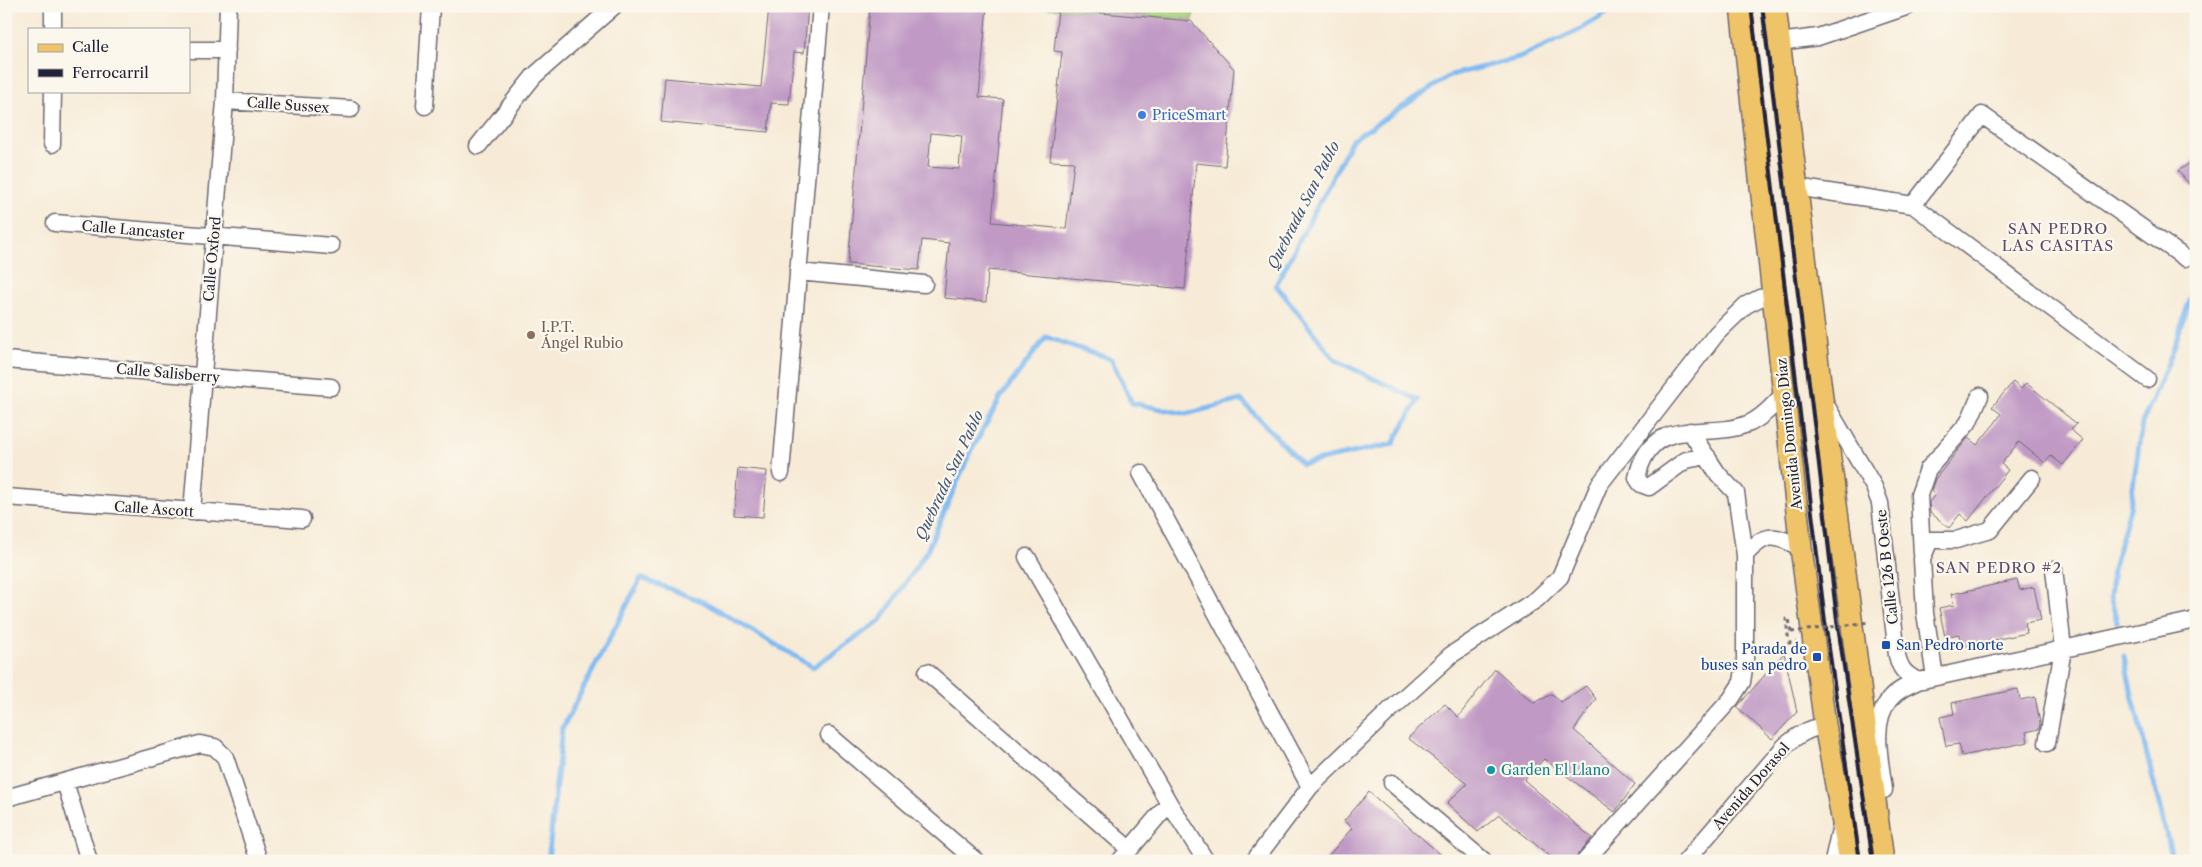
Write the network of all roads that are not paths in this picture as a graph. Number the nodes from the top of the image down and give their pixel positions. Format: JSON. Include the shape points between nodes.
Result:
{"nodes":[{"id":1,"x":53,"y":6,"type":"edge"},
{"id":2,"x":228,"y":6,"type":"edge"},
{"id":3,"x":431,"y":6,"type":"edge"},
{"id":4,"x":614,"y":6,"type":"edge"},
{"id":5,"x":822,"y":6,"type":"edge"},
{"id":6,"x":1740,"y":6,"type":"edge"},
{"id":7,"x":1775,"y":6,"type":"edge"},
{"id":8,"x":1909,"y":6,"type":"edge"},
{"id":9,"x":53,"y":28,"type":"edge"},
{"id":10,"x":1779,"y":42,"type":"junction"},
{"id":11,"x":190,"y":50,"type":"edge"},
{"id":12,"x":227,"y":50,"type":"junction"},
{"id":13,"x":52,"y":92,"type":"edge"},
{"id":14,"x":225,"y":102,"type":"junction"},
{"id":15,"x":425,"y":106,"type":"dead end"},
{"id":16,"x":351,"y":110,"type":"dead end"},
{"id":17,"x":52,"y":144,"type":"dead end"},
{"id":18,"x":478,"y":146,"type":"dead end"},
{"id":19,"x":1796,"y":187,"type":"junction"},
{"id":20,"x":1913,"y":205,"type":"junction"},
{"id":21,"x":54,"y":223,"type":"dead end"},
{"id":22,"x":214,"y":236,"type":"junction"},
{"id":23,"x":331,"y":246,"type":"dead end"},
{"id":24,"x":2185,"y":258,"type":"dead end"},
{"id":25,"x":798,"y":272,"type":"junction"},
{"id":26,"x":924,"y":284,"type":"dead end"},
{"id":27,"x":1774,"y":296,"type":"junction"},
{"id":28,"x":6,"y":360,"type":"edge"},
{"id":29,"x":203,"y":375,"type":"junction"},
{"id":30,"x":2147,"y":379,"type":"dead end"},
{"id":31,"x":330,"y":387,"type":"dead end"},
{"id":32,"x":1784,"y":393,"type":"junction"},
{"id":33,"x":1980,"y":396,"type":"dead end"},
{"id":34,"x":1822,"y":398,"type":"junction"},
{"id":35,"x":1690,"y":430,"type":"junction"},
{"id":36,"x":1635,"y":439,"type":"junction"},
{"id":37,"x":1649,"y":448,"type":"junction"},
{"id":38,"x":1707,"y":456,"type":"junction"},
{"id":39,"x":781,"y":473,"type":"dead end"},
{"id":40,"x":1141,"y":473,"type":"dead end"},
{"id":41,"x":2032,"y":478,"type":"dead end"},
{"id":42,"x":6,"y":497,"type":"edge"},
{"id":43,"x":192,"y":512,"type":"junction"},
{"id":44,"x":302,"y":519,"type":"dead end"},
{"id":45,"x":1800,"y":548,"type":"junction"},
{"id":46,"x":1745,"y":554,"type":"junction"},
{"id":47,"x":1027,"y":557,"type":"dead end"},
{"id":48,"x":1922,"y":559,"type":"junction"},
{"id":49,"x":2054,"y":569,"type":"dead end"},
{"id":50,"x":2196,"y":620,"type":"edge"},
{"id":51,"x":2063,"y":649,"type":"junction"},
{"id":52,"x":927,"y":672,"type":"dead end"},
{"id":53,"x":1935,"y":677,"type":"junction"},
{"id":54,"x":1918,"y":681,"type":"junction"},
{"id":55,"x":1825,"y":725,"type":"junction"},
{"id":56,"x":829,"y":735,"type":"dead end"},
{"id":57,"x":2048,"y":743,"type":"dead end"},
{"id":58,"x":65,"y":782,"type":"junction"},
{"id":59,"x":1392,"y":783,"type":"dead end"},
{"id":60,"x":1310,"y":787,"type":"junction"},
{"id":61,"x":6,"y":798,"type":"edge"},
{"id":62,"x":1168,"y":803,"type":"junction"},
{"id":63,"x":1843,"y":820,"type":"junction"},
{"id":64,"x":1125,"y":855,"type":"edge"},
{"id":65,"x":89,"y":861,"type":"edge"},
{"id":66,"x":259,"y":861,"type":"edge"},
{"id":67,"x":976,"y":861,"type":"edge"},
{"id":68,"x":1206,"y":861,"type":"edge"},
{"id":69,"x":1254,"y":861,"type":"edge"},
{"id":70,"x":1484,"y":861,"type":"edge"},
{"id":71,"x":1585,"y":861,"type":"edge"},
{"id":72,"x":1686,"y":861,"type":"edge"},
{"id":73,"x":1833,"y":861,"type":"edge"},
{"id":74,"x":1850,"y":861,"type":"edge"},
{"id":75,"x":1884,"y":861,"type":"edge"}],
"edges":[{"from":1,"to":9,"type":"street"},
{"from":2,"to":12,"type":"street","name":"Calle Oxford"},
{"from":3,"to":15,"type":"street"},
{"from":4,"to":18,"type":"street","via":[[534,76]]},
{"from":5,"to":25,"type":"street"},
{"from":6,"to":27,"type":"main road","name":"Avenida Domingo Díaz"},
{"from":7,"to":10,"type":"main road"},
{"from":8,"to":10,"type":"street","via":[[1818,37]]},
{"from":10,"to":19,"type":"main road"},
{"from":11,"to":12,"type":"street"},
{"from":12,"to":14,"type":"street","name":"Calle Oxford"},
{"from":13,"to":17,"type":"street"},
{"from":14,"to":16,"type":"street","name":"Calle Sussex"},
{"from":14,"to":22,"type":"street","name":"Calle Oxford"},
{"from":19,"to":20,"type":"street"},
{"from":19,"to":34,"type":"main road"},
{"from":20,"to":24,"type":"street","via":[[1982,115]]},
{"from":20,"to":30,"type":"street"},
{"from":21,"to":22,"type":"street","name":"Calle Lancaster"},
{"from":22,"to":23,"type":"street","name":"Calle Lancaster"},
{"from":22,"to":29,"type":"street","name":"Calle Oxford"},
{"from":25,"to":26,"type":"street"},
{"from":25,"to":39,"type":"street"},
{"from":27,"to":32,"type":"main road","name":"Avenida Domingo Díaz"},
{"from":27,"to":36,"type":"street","via":[[1746,305],[1717,333]]},
{"from":28,"to":29,"type":"street","name":"Calle Salisberry"},
{"from":29,"to":31,"type":"street","name":"Calle Salisberry"},
{"from":29,"to":43,"type":"street","name":"Calle Oxford"},
{"from":32,"to":35,"type":"street","via":[[1770,410],[1749,423]]},
{"from":32,"to":45,"type":"main road","name":"Avenida Domingo Díaz"},
{"from":33,"to":48,"type":"street","via":[[1968,423],[1928,469],[1919,495]]},
{"from":34,"to":54,"type":"street","name":"Calle 126 B Oeste","via":[[1880,503],[1896,655],[1905,674]]},
{"from":34,"to":75,"type":"main road"},
{"from":35,"to":37,"type":"street","via":[[1674,433]]},
{"from":35,"to":38,"type":"street"},
{"from":36,"to":37,"type":"street"},
{"from":36,"to":60,"type":"street","via":[[1599,485],[1560,577],[1537,599],[1451,655]]},
{"from":37,"to":38,"type":"street","via":[[1637,478],[1649,487],[1686,460]]},
{"from":38,"to":46,"type":"street","via":[[1736,493]]},
{"from":40,"to":60,"type":"street"},
{"from":41,"to":48,"type":"street","via":[[1990,530],[1956,540],[1930,540]]},
{"from":42,"to":43,"type":"street","name":"Calle Ascott"},
{"from":43,"to":44,"type":"street","name":"Calle Ascott"},
{"from":45,"to":46,"type":"street","via":[[1771,537],[1758,540]]},
{"from":45,"to":55,"type":"main road","name":"Avenida Domingo Díaz"},
{"from":46,"to":71,"type":"street","via":[[1745,662],[1742,682],[1731,700]]},
{"from":47,"to":62,"type":"street"},
{"from":48,"to":53,"type":"street","via":[[1925,613]]},
{"from":49,"to":51,"type":"street"},
{"from":50,"to":51,"type":"street"},
{"from":51,"to":53,"type":"street"},
{"from":51,"to":57,"type":"street"},
{"from":52,"to":64,"type":"street"},
{"from":53,"to":54,"type":"street"},
{"from":54,"to":75,"type":"street","via":[[1888,700],[1879,725],[1888,829]]},
{"from":55,"to":63,"type":"main road","name":"Avenida Domingo Díaz"},
{"from":55,"to":72,"type":"street","name":"Avenida Dorasol","via":[[1810,728],[1784,746]]},
{"from":56,"to":67,"type":"street"},
{"from":58,"to":61,"type":"street"},
{"from":58,"to":65,"type":"street"},
{"from":58,"to":66,"type":"street","via":[[200,744],[214,746],[225,757]]},
{"from":59,"to":70,"type":"street"},
{"from":60,"to":69,"type":"street"},
{"from":62,"to":64,"type":"street"},
{"from":62,"to":68,"type":"street"},
{"from":63,"to":73,"type":"street"},
{"from":63,"to":74,"type":"main road","name":"Avenida Domingo Díaz"}]}
